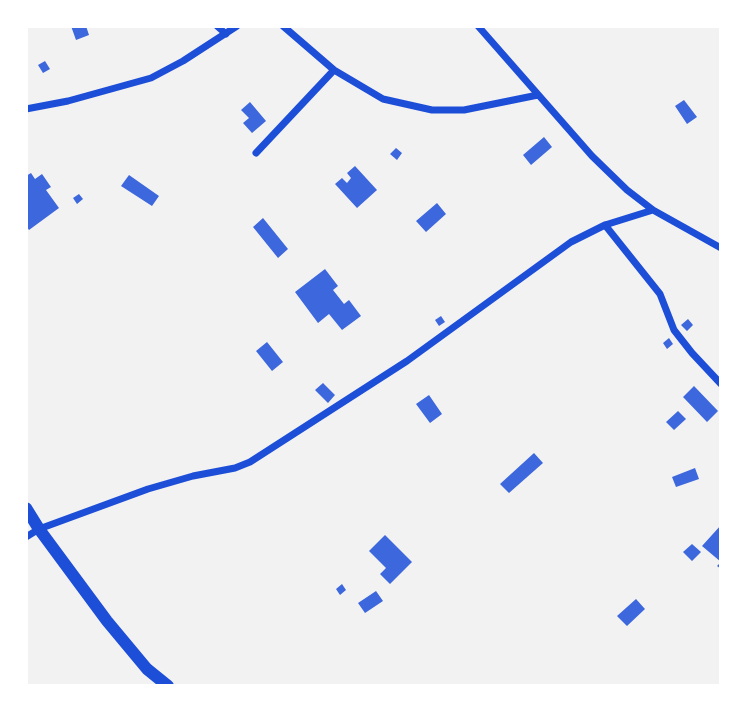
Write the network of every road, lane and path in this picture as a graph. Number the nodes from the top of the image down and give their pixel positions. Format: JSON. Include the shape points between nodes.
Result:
{"nodes":[{"id":1,"x":217,"y":26,"type":"edge"},
{"id":2,"x":237,"y":26,"type":"edge"},
{"id":3,"x":283,"y":26,"type":"edge"},
{"id":4,"x":478,"y":26,"type":"edge"},
{"id":5,"x":226,"y":34,"type":"junction"},
{"id":6,"x":334,"y":70,"type":"junction"},
{"id":7,"x":538,"y":95,"type":"junction"},
{"id":8,"x":26,"y":109,"type":"edge"},
{"id":9,"x":256,"y":153,"type":"dead end"},
{"id":10,"x":653,"y":210,"type":"junction"},
{"id":11,"x":606,"y":225,"type":"junction"},
{"id":12,"x":721,"y":248,"type":"edge"},
{"id":13,"x":721,"y":384,"type":"edge"},
{"id":14,"x":26,"y":508,"type":"edge"},
{"id":15,"x":39,"y":529,"type":"junction"},
{"id":16,"x":26,"y":537,"type":"edge"},
{"id":17,"x":167,"y":686,"type":"edge"}],
"edges":[{"from":1,"to":5,"type":"street"},
{"from":2,"to":5,"type":"street"},
{"from":3,"to":6,"type":"street"},
{"from":4,"to":7,"type":"street"},
{"from":5,"to":8,"type":"street","via":[[151,78]]},
{"from":6,"to":7,"type":"street","via":[[383,99],[432,110],[464,110]]},
{"from":6,"to":9,"type":"street"},
{"from":7,"to":10,"type":"street","via":[[592,156]]},
{"from":10,"to":11,"type":"street"},
{"from":10,"to":12,"type":"street"},
{"from":11,"to":13,"type":"street","via":[[660,294],[674,330]]},
{"from":11,"to":15,"type":"street","via":[[570,242],[407,361],[250,462],[148,489]]},
{"from":14,"to":15,"type":"street"},
{"from":15,"to":16,"type":"street"},
{"from":15,"to":17,"type":"street","via":[[107,621]]}]}
